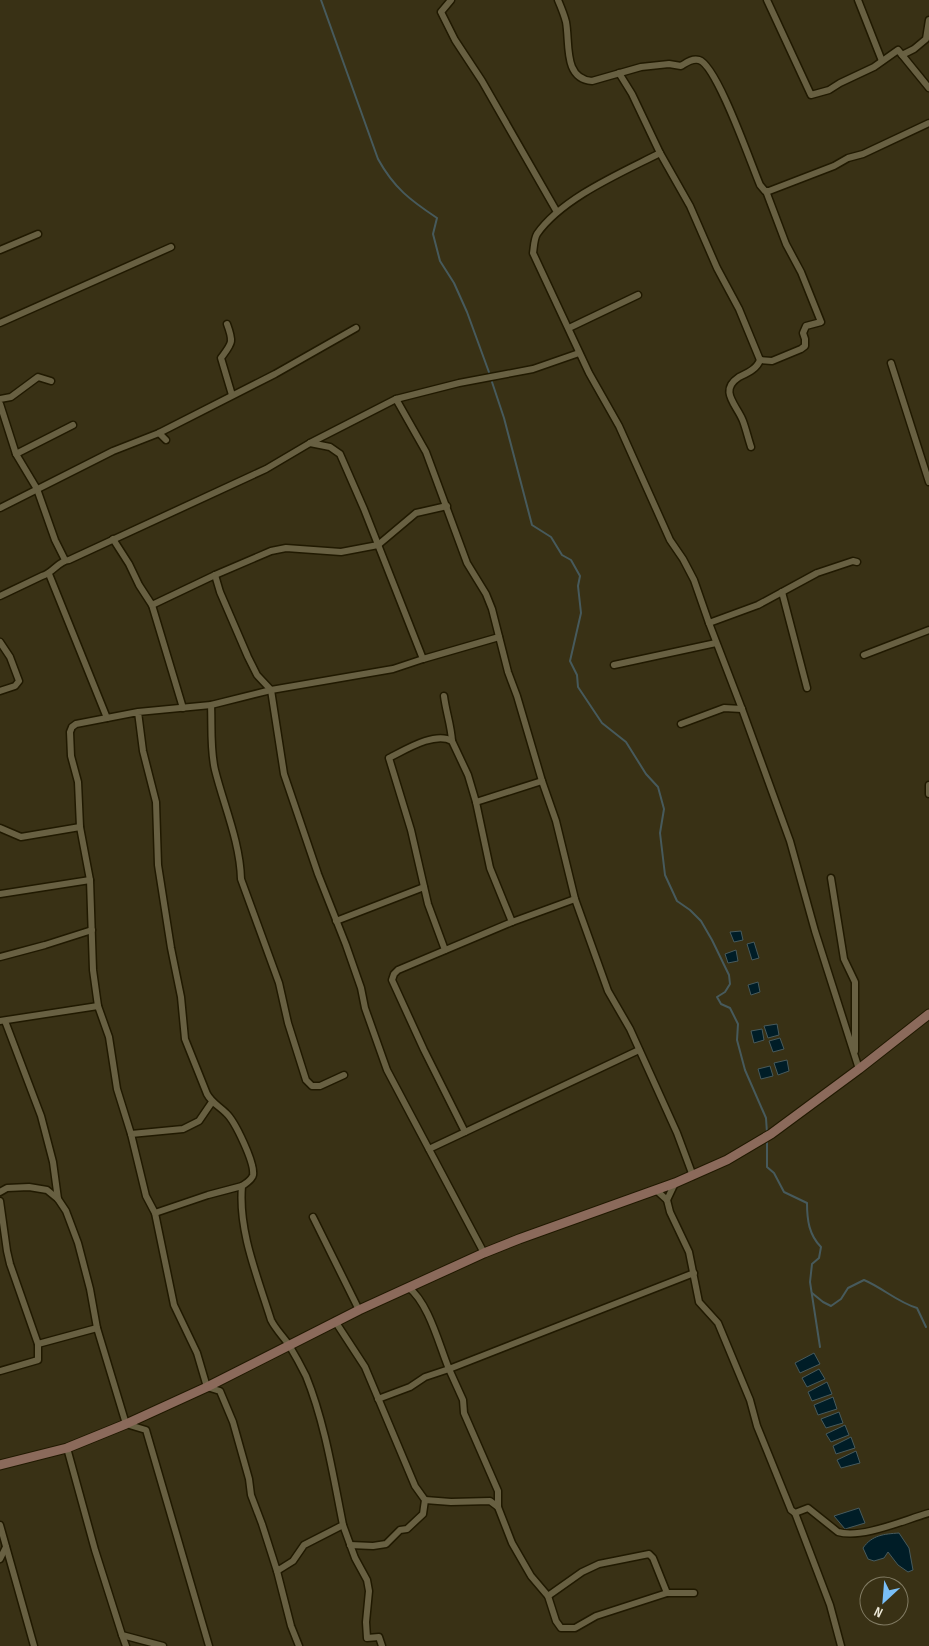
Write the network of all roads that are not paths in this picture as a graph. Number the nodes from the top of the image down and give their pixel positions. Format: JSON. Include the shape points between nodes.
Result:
{"nodes":[{"id":1,"x":451,"y":0,"type":"edge"},
{"id":2,"x":558,"y":0,"type":"edge"},
{"id":3,"x":767,"y":0,"type":"edge"},
{"id":4,"x":858,"y":0,"type":"edge"},
{"id":5,"x":929,"y":20,"type":"edge"},
{"id":6,"x":902,"y":55,"type":"junction"},
{"id":7,"x":882,"y":62,"type":"junction"},
{"id":8,"x":619,"y":74,"type":"junction"},
{"id":9,"x":929,"y":88,"type":"edge"},
{"id":10,"x":929,"y":123,"type":"edge"},
{"id":11,"x":660,"y":153,"type":"junction"},
{"id":12,"x":766,"y":191,"type":"junction"},
{"id":13,"x":557,"y":212,"type":"junction"},
{"id":14,"x":38,"y":234,"type":"dead end"},
{"id":15,"x":170,"y":248,"type":"dead end"},
{"id":16,"x":0,"y":250,"type":"edge"},
{"id":17,"x":638,"y":295,"type":"dead end"},
{"id":18,"x":0,"y":323,"type":"edge"},
{"id":19,"x":227,"y":324,"type":"dead end"},
{"id":20,"x":356,"y":328,"type":"dead end"},
{"id":21,"x":569,"y":328,"type":"junction"},
{"id":22,"x":579,"y":353,"type":"junction"},
{"id":23,"x":760,"y":360,"type":"junction"},
{"id":24,"x":891,"y":363,"type":"dead end"},
{"id":25,"x":51,"y":381,"type":"dead end"},
{"id":26,"x":232,"y":395,"type":"junction"},
{"id":27,"x":0,"y":399,"type":"edge"},
{"id":28,"x":396,"y":399,"type":"junction"},
{"id":29,"x":0,"y":404,"type":"edge"},
{"id":30,"x":73,"y":425,"type":"dead end"},
{"id":31,"x":159,"y":433,"type":"junction"},
{"id":32,"x":166,"y":440,"type":"dead end"},
{"id":33,"x":310,"y":443,"type":"junction"},
{"id":34,"x":751,"y":447,"type":"dead end"},
{"id":35,"x":16,"y":454,"type":"junction"},
{"id":36,"x":929,"y":482,"type":"edge"},
{"id":37,"x":37,"y":489,"type":"junction"},
{"id":38,"x":447,"y":506,"type":"junction"},
{"id":39,"x":0,"y":508,"type":"edge"},
{"id":40,"x":113,"y":539,"type":"junction"},
{"id":41,"x":378,"y":544,"type":"junction"},
{"id":42,"x":64,"y":560,"type":"junction"},
{"id":43,"x":857,"y":562,"type":"dead end"},
{"id":44,"x":49,"y":574,"type":"junction"},
{"id":45,"x":215,"y":575,"type":"junction"},
{"id":46,"x":782,"y":592,"type":"junction"},
{"id":47,"x":0,"y":596,"type":"edge"},
{"id":48,"x":152,"y":605,"type":"junction"},
{"id":49,"x":709,"y":623,"type":"junction"},
{"id":50,"x":929,"y":630,"type":"edge"},
{"id":51,"x":499,"y":638,"type":"junction"},
{"id":52,"x":0,"y":642,"type":"edge"},
{"id":53,"x":716,"y":643,"type":"junction"},
{"id":54,"x":864,"y":655,"type":"dead end"},
{"id":55,"x":423,"y":659,"type":"junction"},
{"id":56,"x":614,"y":665,"type":"dead end"},
{"id":57,"x":807,"y":688,"type":"dead end"},
{"id":58,"x":271,"y":690,"type":"junction"},
{"id":59,"x":0,"y":691,"type":"edge"},
{"id":60,"x":444,"y":696,"type":"dead end"},
{"id":61,"x":211,"y":705,"type":"junction"},
{"id":62,"x":183,"y":708,"type":"junction"},
{"id":63,"x":742,"y":708,"type":"junction"},
{"id":64,"x":138,"y":712,"type":"junction"},
{"id":65,"x":107,"y":718,"type":"junction"},
{"id":66,"x":681,"y":724,"type":"dead end"},
{"id":67,"x":452,"y":741,"type":"junction"},
{"id":68,"x":542,"y":781,"type":"junction"},
{"id":69,"x":929,"y":785,"type":"edge"},
{"id":70,"x":929,"y":794,"type":"edge"},
{"id":71,"x":476,"y":802,"type":"junction"},
{"id":72,"x":80,"y":827,"type":"junction"},
{"id":73,"x":0,"y":828,"type":"edge"},
{"id":74,"x":830,"y":878,"type":"dead end"},
{"id":75,"x":90,"y":880,"type":"junction"},
{"id":76,"x":424,"y":887,"type":"junction"},
{"id":77,"x":0,"y":894,"type":"edge"},
{"id":78,"x":575,"y":899,"type":"junction"},
{"id":79,"x":336,"y":921,"type":"junction"},
{"id":80,"x":512,"y":922,"type":"junction"},
{"id":81,"x":92,"y":930,"type":"junction"},
{"id":82,"x":445,"y":950,"type":"junction"},
{"id":83,"x":0,"y":956,"type":"edge"},
{"id":84,"x":98,"y":1006,"type":"junction"},
{"id":85,"x":929,"y":1014,"type":"edge"},
{"id":86,"x":2,"y":1021,"type":"edge"},
{"id":87,"x":639,"y":1050,"type":"junction"},
{"id":88,"x":855,"y":1057,"type":"junction"},
{"id":89,"x":859,"y":1069,"type":"junction"},
{"id":90,"x":344,"y":1075,"type":"dead end"},
{"id":91,"x":212,"y":1102,"type":"junction"},
{"id":92,"x":465,"y":1132,"type":"junction"},
{"id":93,"x":131,"y":1134,"type":"junction"},
{"id":94,"x":429,"y":1148,"type":"junction"},
{"id":95,"x":693,"y":1176,"type":"junction"},
{"id":96,"x":674,"y":1183,"type":"junction"},
{"id":97,"x":242,"y":1186,"type":"junction"},
{"id":98,"x":656,"y":1190,"type":"junction"},
{"id":99,"x":0,"y":1192,"type":"edge"},
{"id":100,"x":58,"y":1199,"type":"junction"},
{"id":101,"x":667,"y":1200,"type":"junction"},
{"id":102,"x":0,"y":1201,"type":"edge"},
{"id":103,"x":155,"y":1213,"type":"junction"},
{"id":104,"x":313,"y":1217,"type":"dead end"},
{"id":105,"x":484,"y":1253,"type":"junction"},
{"id":106,"x":694,"y":1273,"type":"junction"},
{"id":107,"x":408,"y":1287,"type":"junction"},
{"id":108,"x":359,"y":1310,"type":"junction"},
{"id":109,"x":335,"y":1322,"type":"junction"},
{"id":110,"x":97,"y":1328,"type":"junction"},
{"id":111,"x":38,"y":1344,"type":"junction"},
{"id":112,"x":289,"y":1344,"type":"junction"},
{"id":113,"x":449,"y":1369,"type":"junction"},
{"id":114,"x":0,"y":1371,"type":"edge"},
{"id":115,"x":207,"y":1387,"type":"junction"},
{"id":116,"x":378,"y":1399,"type":"junction"},
{"id":117,"x":126,"y":1424,"type":"junction"},
{"id":118,"x":67,"y":1448,"type":"junction"},
{"id":119,"x":0,"y":1465,"type":"edge"},
{"id":120,"x":425,"y":1500,"type":"junction"},
{"id":121,"x":498,"y":1507,"type":"junction"},
{"id":122,"x":794,"y":1513,"type":"junction"},
{"id":123,"x":929,"y":1513,"type":"edge"},
{"id":124,"x":0,"y":1525,"type":"edge"},
{"id":125,"x":343,"y":1525,"type":"junction"},
{"id":126,"x":350,"y":1544,"type":"junction"},
{"id":127,"x":6,"y":1547,"type":"junction"},
{"id":128,"x":0,"y":1559,"type":"edge"},
{"id":129,"x":277,"y":1571,"type":"junction"},
{"id":130,"x":694,"y":1592,"type":"dead end"},
{"id":131,"x":667,"y":1593,"type":"junction"},
{"id":132,"x":548,"y":1596,"type":"junction"},
{"id":133,"x":122,"y":1635,"type":"junction"},
{"id":134,"x":34,"y":1646,"type":"edge"},
{"id":135,"x":126,"y":1646,"type":"edge"},
{"id":136,"x":163,"y":1646,"type":"edge"},
{"id":137,"x":209,"y":1646,"type":"edge"},
{"id":138,"x":299,"y":1646,"type":"edge"},
{"id":139,"x":382,"y":1646,"type":"edge"},
{"id":140,"x":841,"y":1646,"type":"edge"}],
"edges":[{"from":1,"to":13,"type":"street","via":[[441,12],[455,40]]},
{"from":2,"to":8,"type":"street","via":[[564,13],[573,71],[578,77],[592,81]]},
{"from":3,"to":7,"type":"street","via":[[811,96]]},
{"from":4,"to":7,"type":"street"},
{"from":5,"to":6,"type":"street","via":[[926,40]]},
{"from":6,"to":7,"type":"street","via":[[898,50]]},
{"from":6,"to":9,"type":"street"},
{"from":8,"to":11,"type":"street"},
{"from":8,"to":12,"type":"street","via":[[641,67],[681,66],[690,60],[705,64],[722,90],[760,185]]},
{"from":10,"to":12,"type":"street","via":[[864,154]]},
{"from":11,"to":13,"type":"street","via":[[604,182]]},
{"from":11,"to":23,"type":"street","via":[[690,206]]},
{"from":12,"to":23,"type":"street","via":[[821,322],[806,326],[803,333],[805,346],[801,349],[772,361]]},
{"from":13,"to":21,"type":"street","via":[[536,236],[533,253]]},
{"from":14,"to":16,"type":"street"},
{"from":15,"to":18,"type":"street"},
{"from":17,"to":21,"type":"street"},
{"from":19,"to":26,"type":"street","via":[[232,344],[221,358]]},
{"from":20,"to":26,"type":"street"},
{"from":21,"to":22,"type":"street"},
{"from":22,"to":28,"type":"street","via":[[534,369]]},
{"from":22,"to":49,"type":"street","via":[[619,426],[670,540],[694,580]]},
{"from":23,"to":34,"type":"street","via":[[729,388],[731,401],[742,419]]},
{"from":24,"to":36,"type":"street"},
{"from":25,"to":27,"type":"street","via":[[38,377],[12,396]]},
{"from":26,"to":31,"type":"street"},
{"from":28,"to":33,"type":"street"},
{"from":28,"to":38,"type":"street","via":[[426,452]]},
{"from":29,"to":35,"type":"street"},
{"from":30,"to":35,"type":"street"},
{"from":31,"to":32,"type":"street"},
{"from":31,"to":37,"type":"street","via":[[113,451]]},
{"from":33,"to":40,"type":"street","via":[[266,469]]},
{"from":33,"to":41,"type":"street","via":[[340,454]]},
{"from":35,"to":37,"type":"street"},
{"from":37,"to":39,"type":"street"},
{"from":37,"to":42,"type":"street"},
{"from":38,"to":41,"type":"street","via":[[416,513]]},
{"from":38,"to":51,"type":"street","via":[[467,563],[492,609]]},
{"from":40,"to":42,"type":"street"},
{"from":40,"to":48,"type":"street"},
{"from":41,"to":45,"type":"street","via":[[341,552],[279,549]]},
{"from":41,"to":55,"type":"street"},
{"from":42,"to":44,"type":"street"},
{"from":43,"to":46,"type":"street","via":[[816,573]]},
{"from":44,"to":47,"type":"street"},
{"from":44,"to":65,"type":"street"},
{"from":45,"to":48,"type":"street"},
{"from":45,"to":58,"type":"street","via":[[248,657],[257,675]]},
{"from":46,"to":49,"type":"street","via":[[758,605]]},
{"from":46,"to":57,"type":"street"},
{"from":48,"to":62,"type":"street"},
{"from":49,"to":53,"type":"street"},
{"from":50,"to":54,"type":"street"},
{"from":51,"to":55,"type":"street"},
{"from":51,"to":68,"type":"street"},
{"from":52,"to":59,"type":"street","via":[[19,681],[15,686]]},
{"from":53,"to":56,"type":"street"},
{"from":53,"to":63,"type":"street"},
{"from":55,"to":58,"type":"street","via":[[394,670]]},
{"from":58,"to":61,"type":"street"},
{"from":58,"to":79,"type":"street","via":[[284,774]]},
{"from":60,"to":67,"type":"street"},
{"from":61,"to":62,"type":"street"},
{"from":61,"to":90,"type":"street","via":[[213,757],[237,848],[241,879],[279,983],[306,1080],[312,1086],[320,1086]]},
{"from":62,"to":64,"type":"street"},
{"from":63,"to":66,"type":"street","via":[[724,708]]},
{"from":63,"to":88,"type":"street","via":[[790,841]]},
{"from":64,"to":65,"type":"street"},
{"from":64,"to":91,"type":"street","via":[[143,751],[156,802],[158,865],[185,1039]]},
{"from":65,"to":72,"type":"street","via":[[76,724],[70,732],[71,756],[78,782]]},
{"from":67,"to":71,"type":"street"},
{"from":67,"to":76,"type":"street","via":[[439,738],[414,745],[389,758]]},
{"from":68,"to":71,"type":"street"},
{"from":68,"to":78,"type":"street","via":[[556,820]]},
{"from":69,"to":70,"type":"street"},
{"from":71,"to":80,"type":"street","via":[[490,868]]},
{"from":72,"to":73,"type":"street","via":[[21,837]]},
{"from":72,"to":75,"type":"street"},
{"from":74,"to":88,"type":"street","via":[[844,959],[855,982]]},
{"from":75,"to":77,"type":"street"},
{"from":75,"to":81,"type":"street"},
{"from":76,"to":79,"type":"street"},
{"from":76,"to":82,"type":"street"},
{"from":78,"to":80,"type":"street"},
{"from":78,"to":87,"type":"street","via":[[608,991]]},
{"from":79,"to":94,"type":"street","via":[[387,1070]]},
{"from":80,"to":82,"type":"street"},
{"from":81,"to":83,"type":"street"},
{"from":81,"to":84,"type":"street"},
{"from":82,"to":92,"type":"street","via":[[398,970],[392,980]]},
{"from":84,"to":86,"type":"street"},
{"from":84,"to":93,"type":"street","via":[[110,1037],[117,1089]]},
{"from":85,"to":89,"type":"main road"},
{"from":86,"to":100,"type":"street","via":[[40,1116],[53,1162]]},
{"from":87,"to":92,"type":"street"},
{"from":87,"to":95,"type":"street"},
{"from":88,"to":89,"type":"street"},
{"from":89,"to":95,"type":"main road","via":[[771,1134]]},
{"from":91,"to":93,"type":"street","via":[[199,1121],[183,1129]]},
{"from":91,"to":97,"type":"street","via":[[227,1114],[243,1141],[253,1174]]},
{"from":92,"to":94,"type":"street"},
{"from":93,"to":103,"type":"street","via":[[146,1196]]},
{"from":94,"to":105,"type":"street"},
{"from":95,"to":96,"type":"main road"},
{"from":96,"to":98,"type":"main road"},
{"from":96,"to":101,"type":"street"},
{"from":97,"to":103,"type":"street"},
{"from":97,"to":112,"type":"street","via":[[241,1202],[249,1247],[271,1320]]},
{"from":98,"to":101,"type":"street"},
{"from":98,"to":105,"type":"main road"},
{"from":99,"to":100,"type":"street","via":[[7,1188],[29,1187],[47,1190]]},
{"from":100,"to":110,"type":"street","via":[[78,1243]]},
{"from":101,"to":106,"type":"street","via":[[689,1252]]},
{"from":102,"to":111,"type":"street","via":[[10,1264]]},
{"from":103,"to":115,"type":"street","via":[[174,1305],[197,1353]]},
{"from":104,"to":108,"type":"street"},
{"from":105,"to":107,"type":"main road"},
{"from":106,"to":113,"type":"street"},
{"from":106,"to":122,"type":"street","via":[[699,1302],[718,1322]]},
{"from":107,"to":108,"type":"main road"},
{"from":107,"to":113,"type":"street","via":[[416,1294],[431,1323]]},
{"from":108,"to":109,"type":"main road"},
{"from":109,"to":112,"type":"main road"},
{"from":109,"to":116,"type":"street","via":[[365,1367]]},
{"from":110,"to":111,"type":"street"},
{"from":110,"to":117,"type":"street"},
{"from":111,"to":114,"type":"street","via":[[38,1360]]},
{"from":112,"to":115,"type":"main road"},
{"from":112,"to":125,"type":"street","via":[[305,1374],[323,1426]]},
{"from":113,"to":116,"type":"street"},
{"from":113,"to":121,"type":"street","via":[[463,1400],[464,1414],[498,1492]]},
{"from":115,"to":117,"type":"main road"},
{"from":115,"to":129,"type":"street","via":[[220,1391],[232,1422],[251,1495]]},
{"from":116,"to":120,"type":"street","via":[[415,1486]]},
{"from":117,"to":118,"type":"main road"},
{"from":117,"to":137,"type":"street","via":[[146,1430]]},
{"from":118,"to":119,"type":"main road"},
{"from":118,"to":133,"type":"street"},
{"from":120,"to":121,"type":"street","via":[[490,1501]]},
{"from":120,"to":126,"type":"street","via":[[423,1514],[386,1544]]},
{"from":121,"to":132,"type":"street","via":[[512,1543],[531,1576]]},
{"from":122,"to":123,"type":"street","via":[[808,1508],[844,1534],[861,1534]]},
{"from":122,"to":140,"type":"street","via":[[830,1605]]},
{"from":124,"to":127,"type":"street"},
{"from":125,"to":126,"type":"street"},
{"from":125,"to":129,"type":"street","via":[[304,1545],[293,1561]]},
{"from":126,"to":139,"type":"street","via":[[370,1591],[367,1638],[379,1637]]},
{"from":127,"to":128,"type":"street"},
{"from":127,"to":134,"type":"street"},
{"from":129,"to":138,"type":"street"},
{"from":130,"to":131,"type":"street"},
{"from":131,"to":132,"type":"street","via":[[596,1616],[575,1628],[561,1628]]},
{"from":131,"to":132,"type":"street","via":[[649,1554],[599,1564]]},
{"from":133,"to":135,"type":"street"},
{"from":133,"to":136,"type":"street"}]}
